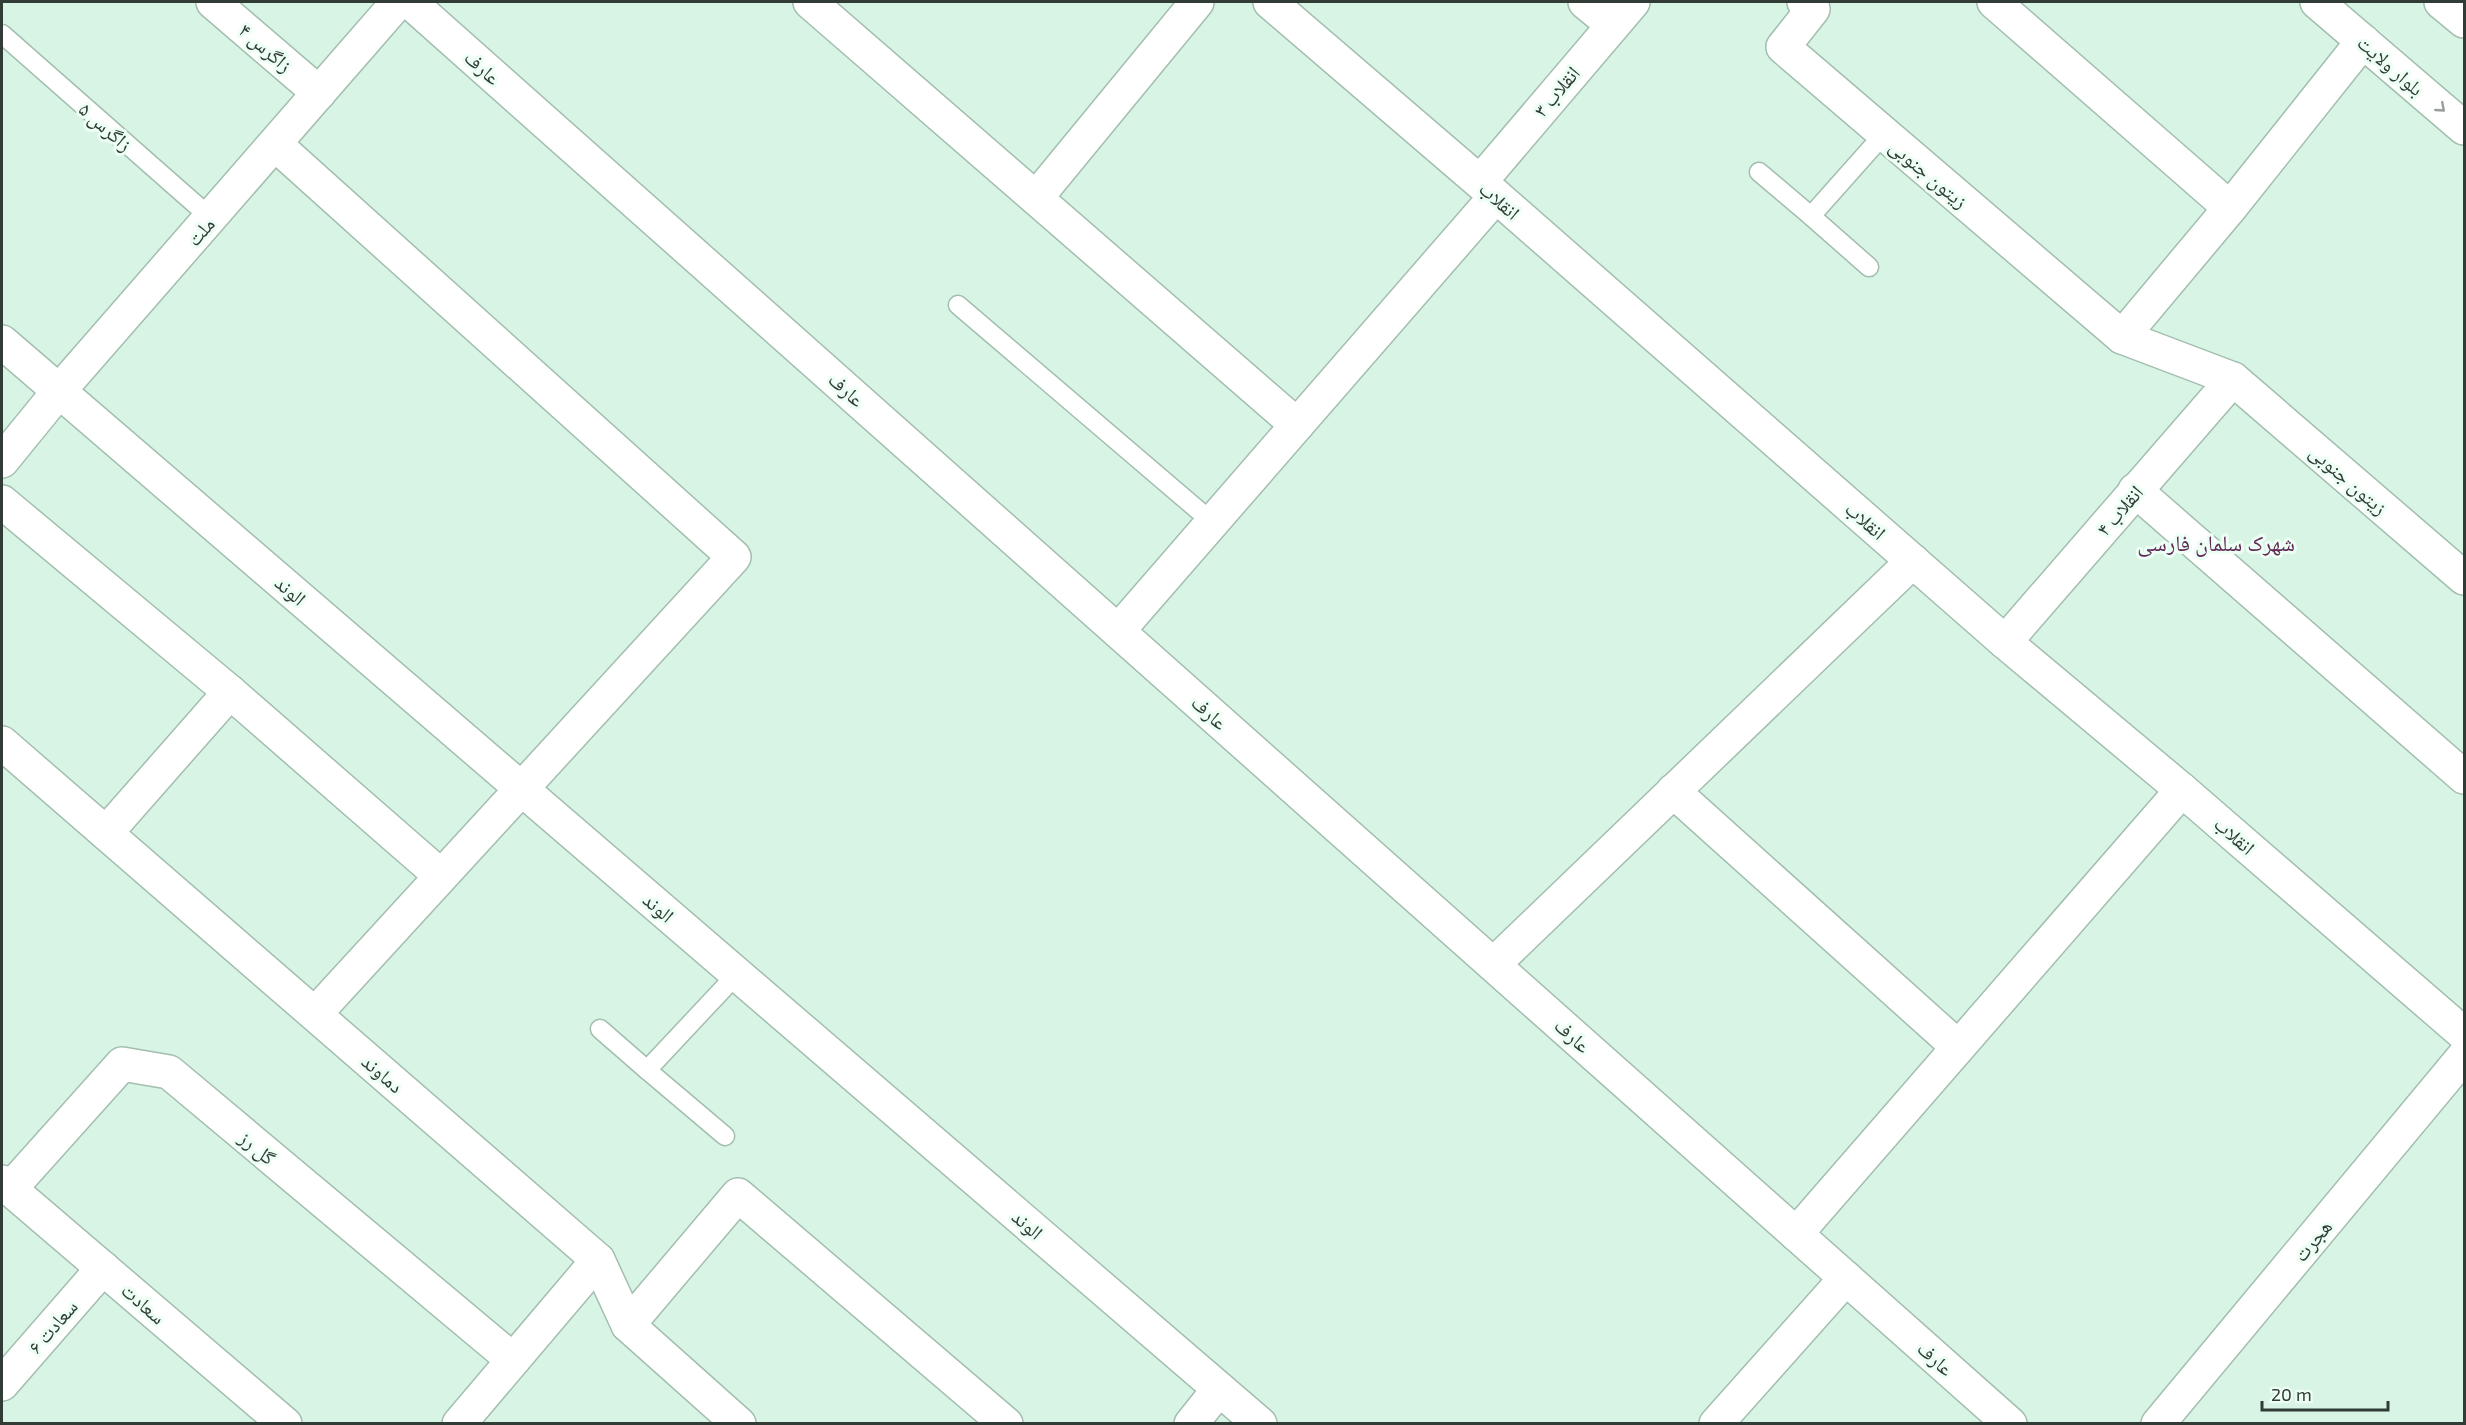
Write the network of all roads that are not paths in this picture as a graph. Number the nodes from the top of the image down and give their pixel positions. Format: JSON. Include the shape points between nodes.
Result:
{"nodes":[{"id":1,"x":213,"y":2,"type":"edge"},
{"id":2,"x":398,"y":2,"type":"edge"},
{"id":3,"x":410,"y":2,"type":"edge"},
{"id":4,"x":810,"y":2,"type":"edge"},
{"id":5,"x":1197,"y":2,"type":"edge"},
{"id":6,"x":1270,"y":2,"type":"edge"},
{"id":7,"x":1585,"y":2,"type":"edge"},
{"id":8,"x":1994,"y":2,"type":"edge"},
{"id":9,"x":2317,"y":2,"type":"edge"},
{"id":10,"x":2441,"y":2,"type":"edge"},
{"id":11,"x":1812,"y":4,"type":"edge"},
{"id":12,"x":1623,"y":13,"type":"edge"},
{"id":13,"x":2464,"y":21,"type":"edge"},
{"id":14,"x":2,"y":34,"type":"edge"},
{"id":15,"x":2363,"y":41,"type":"junction"},
{"id":16,"x":319,"y":93,"type":"junction"},
{"id":17,"x":2464,"y":128,"type":"edge"},
{"id":18,"x":1883,"y":135,"type":"junction"},
{"id":19,"x":274,"y":144,"type":"junction"},
{"id":20,"x":1759,"y":171,"type":"dead end"},
{"id":21,"x":1488,"y":189,"type":"junction"},
{"id":22,"x":1036,"y":198,"type":"junction"},
{"id":23,"x":2230,"y":208,"type":"junction"},
{"id":24,"x":1811,"y":216,"type":"junction"},
{"id":25,"x":211,"y":218,"type":"junction"},
{"id":26,"x":1869,"y":267,"type":"dead end"},
{"id":27,"x":958,"y":305,"type":"dead end"},
{"id":28,"x":2122,"y":337,"type":"junction"},
{"id":29,"x":2,"y":342,"type":"edge"},
{"id":30,"x":2233,"y":379,"type":"junction"},
{"id":31,"x":59,"y":391,"type":"junction"},
{"id":32,"x":1297,"y":425,"type":"junction"},
{"id":33,"x":2,"y":461,"type":"edge"},
{"id":34,"x":2135,"y":490,"type":"junction"},
{"id":35,"x":2,"y":502,"type":"edge"},
{"id":36,"x":1212,"y":522,"type":"junction"},
{"id":37,"x":1913,"y":561,"type":"junction"},
{"id":38,"x":2464,"y":578,"type":"edge"},
{"id":39,"x":1118,"y":631,"type":"junction"},
{"id":40,"x":2005,"y":642,"type":"junction"},
{"id":41,"x":231,"y":692,"type":"junction"},
{"id":42,"x":2,"y":742,"type":"edge"},
{"id":43,"x":2464,"y":777,"type":"edge"},
{"id":44,"x":522,"y":789,"type":"junction"},
{"id":45,"x":2182,"y":790,"type":"junction"},
{"id":46,"x":1673,"y":791,"type":"junction"},
{"id":47,"x":106,"y":833,"type":"junction"},
{"id":48,"x":441,"y":876,"type":"junction"},
{"id":49,"x":1494,"y":964,"type":"junction"},
{"id":50,"x":736,"y":974,"type":"junction"},
{"id":51,"x":315,"y":1014,"type":"junction"},
{"id":52,"x":600,"y":1029,"type":"dead end"},
{"id":53,"x":2464,"y":1034,"type":"edge"},
{"id":54,"x":1958,"y":1047,"type":"junction"},
{"id":55,"x":2464,"y":1056,"type":"edge"},
{"id":56,"x":647,"y":1070,"type":"junction"},
{"id":57,"x":724,"y":1136,"type":"dead end"},
{"id":58,"x":6,"y":1186,"type":"edge"},
{"id":59,"x":1796,"y":1234,"type":"junction"},
{"id":60,"x":598,"y":1260,"type":"junction"},
{"id":61,"x":103,"y":1268,"type":"junction"},
{"id":62,"x":1846,"y":1278,"type":"junction"},
{"id":63,"x":628,"y":1325,"type":"junction"},
{"id":64,"x":513,"y":1360,"type":"junction"},
{"id":65,"x":2,"y":1384,"type":"edge"},
{"id":66,"x":1219,"y":1389,"type":"junction"},
{"id":67,"x":285,"y":1424,"type":"edge"},
{"id":68,"x":459,"y":1424,"type":"edge"},
{"id":69,"x":739,"y":1424,"type":"edge"},
{"id":70,"x":1006,"y":1424,"type":"edge"},
{"id":71,"x":1191,"y":1424,"type":"edge"},
{"id":72,"x":1260,"y":1424,"type":"edge"},
{"id":73,"x":1716,"y":1424,"type":"edge"},
{"id":74,"x":2010,"y":1424,"type":"edge"},
{"id":75,"x":2158,"y":1424,"type":"edge"}],
"edges":[{"from":1,"to":16,"type":"street","name":"زاگرس ۴"},
{"from":2,"to":16,"type":"street","name":"ملت"},
{"from":3,"to":39,"type":"street","name":"عارف"},
{"from":4,"to":22,"type":"street"},
{"from":5,"to":22,"type":"street"},
{"from":6,"to":21,"type":"street","name":"انقلاب"},
{"from":7,"to":12,"type":"street"},
{"from":8,"to":23,"type":"street"},
{"from":9,"to":15,"type":"street","name":"بلوار ولایت"},
{"from":10,"to":13,"type":"street"},
{"from":11,"to":18,"type":"street","name":"زیتون جنوبی","via":[[1783,47]]},
{"from":12,"to":21,"type":"street","name":"انقلاب ۳"},
{"from":14,"to":25,"type":"lane","name":"زاگرس ۵"},
{"from":15,"to":17,"type":"street","name":"بلوار ولایت","one_way":true},
{"from":15,"to":23,"type":"street"},
{"from":16,"to":19,"type":"street","name":"ملت"},
{"from":18,"to":24,"type":"lane"},
{"from":18,"to":28,"type":"street","name":"زیتون جنوبی"},
{"from":19,"to":25,"type":"street","name":"ملت"},
{"from":19,"to":44,"type":"street","via":[[734,557]]},
{"from":20,"to":24,"type":"lane"},
{"from":21,"to":32,"type":"street","name":"انقلاب ۳"},
{"from":21,"to":37,"type":"street","name":"انقلاب"},
{"from":22,"to":32,"type":"street"},
{"from":23,"to":28,"type":"street"},
{"from":24,"to":26,"type":"lane"},
{"from":25,"to":31,"type":"street","name":"ملت"},
{"from":27,"to":36,"type":"lane"},
{"from":28,"to":30,"type":"street","name":"زیتون جنوبی"},
{"from":29,"to":31,"type":"street","name":"الوند"},
{"from":30,"to":34,"type":"street","name":"انقلاب ۴"},
{"from":30,"to":38,"type":"street","name":"زیتون جنوبی"},
{"from":31,"to":33,"type":"street","name":"ملت"},
{"from":31,"to":44,"type":"street","name":"الوند"},
{"from":32,"to":36,"type":"street","name":"انقلاب ۳"},
{"from":34,"to":40,"type":"street","name":"انقلاب ۴"},
{"from":34,"to":43,"type":"street"},
{"from":35,"to":41,"type":"street"},
{"from":36,"to":39,"type":"street","name":"انقلاب ۳"},
{"from":37,"to":40,"type":"street","name":"انقلاب"},
{"from":37,"to":46,"type":"street"},
{"from":39,"to":49,"type":"street","name":"عارف"},
{"from":40,"to":45,"type":"street","name":"انقلاب"},
{"from":41,"to":47,"type":"street"},
{"from":41,"to":48,"type":"street"},
{"from":42,"to":47,"type":"street","name":"دماوند"},
{"from":44,"to":48,"type":"street"},
{"from":44,"to":50,"type":"street","name":"الوند"},
{"from":45,"to":53,"type":"street","name":"انقلاب"},
{"from":45,"to":54,"type":"street"},
{"from":46,"to":49,"type":"street"},
{"from":46,"to":54,"type":"street"},
{"from":47,"to":51,"type":"street","name":"دماوند"},
{"from":48,"to":51,"type":"street"},
{"from":49,"to":59,"type":"street","name":"عارف"},
{"from":50,"to":56,"type":"lane"},
{"from":50,"to":66,"type":"street","name":"الوند"},
{"from":51,"to":60,"type":"street","name":"دماوند"},
{"from":52,"to":56,"type":"lane"},
{"from":54,"to":59,"type":"street"},
{"from":55,"to":75,"type":"street","name":"هجرت"},
{"from":56,"to":57,"type":"lane"},
{"from":58,"to":61,"type":"street","name":"سعادت"},
{"from":58,"to":64,"type":"street","name":"گل رز","via":[[122,1064],[169,1072]]},
{"from":59,"to":62,"type":"street","name":"عارف"},
{"from":60,"to":63,"type":"street","name":"دماوند"},
{"from":60,"to":64,"type":"street"},
{"from":61,"to":65,"type":"street","name":"سعادت ۶"},
{"from":61,"to":67,"type":"street","name":"سعادت"},
{"from":62,"to":73,"type":"street"},
{"from":62,"to":74,"type":"street","name":"عارف"},
{"from":63,"to":69,"type":"street","name":"دماوند"},
{"from":63,"to":70,"type":"street","via":[[738,1195]]},
{"from":64,"to":68,"type":"street"},
{"from":66,"to":71,"type":"street"},
{"from":66,"to":72,"type":"street","name":"الوند"}]}
